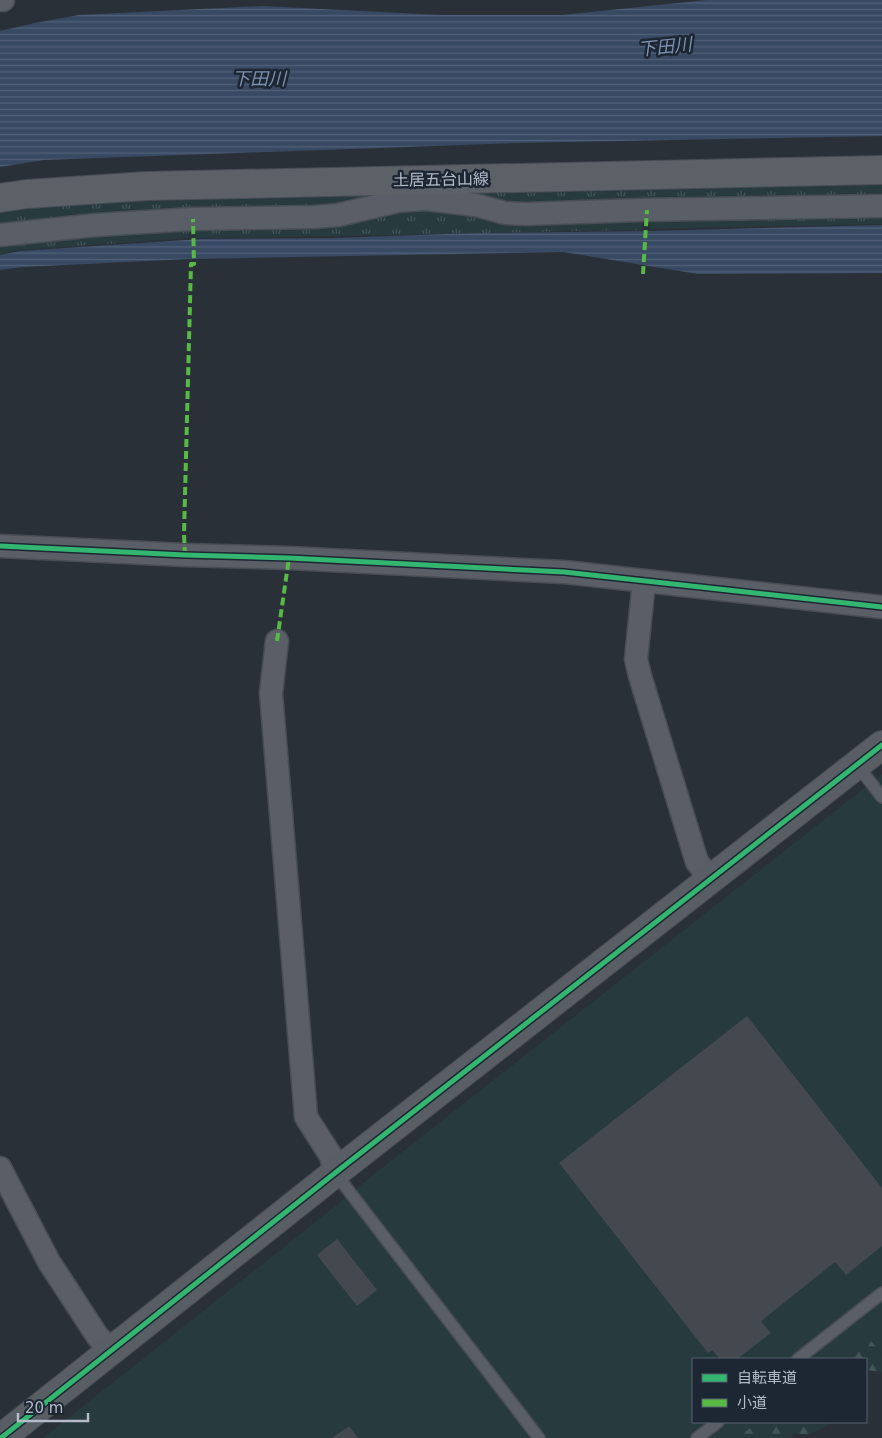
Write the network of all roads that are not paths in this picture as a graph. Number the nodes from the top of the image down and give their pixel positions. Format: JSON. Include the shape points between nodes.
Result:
{"nodes":[{"id":1,"x":882,"y":170,"type":"edge"},
{"id":2,"x":425,"y":189,"type":"junction"},
{"id":3,"x":0,"y":198,"type":"edge"},
{"id":4,"x":882,"y":206,"type":"edge"},
{"id":5,"x":0,"y":235,"type":"edge"},
{"id":6,"x":0,"y":546,"type":"edge"},
{"id":7,"x":644,"y":581,"type":"junction"},
{"id":8,"x":882,"y":607,"type":"edge"},
{"id":9,"x":277,"y":641,"type":"dead end"},
{"id":10,"x":882,"y":746,"type":"edge"},
{"id":11,"x":857,"y":765,"type":"junction"},
{"id":12,"x":882,"y":797,"type":"edge"},
{"id":13,"x":710,"y":879,"type":"junction"},
{"id":14,"x":331,"y":1159,"type":"junction"},
{"id":15,"x":0,"y":1168,"type":"edge"},
{"id":16,"x":882,"y":1293,"type":"edge"},
{"id":17,"x":112,"y":1350,"type":"junction"},
{"id":18,"x":799,"y":1358,"type":"edge"},
{"id":19,"x":717,"y":1423,"type":"edge"},
{"id":20,"x":1,"y":1438,"type":"edge"},
{"id":21,"x":539,"y":1438,"type":"edge"},
{"id":22,"x":697,"y":1438,"type":"edge"}],
"edges":[{"from":1,"to":2,"type":"main road","name":"土居五台山線"},
{"from":2,"to":3,"type":"main road","name":"土居五台山線","via":[[147,186]]},
{"from":2,"to":4,"type":"street","via":[[505,213],[526,214]]},
{"from":2,"to":5,"type":"street","via":[[398,201],[338,215],[193,219]]},
{"from":6,"to":7,"type":"street","via":[[564,572]]},
{"from":7,"to":8,"type":"street"},
{"from":7,"to":13,"type":"street","via":[[636,659],[697,862]]},
{"from":9,"to":14,"type":"street","via":[[271,693],[306,1117]]},
{"from":10,"to":11,"type":"street"},
{"from":11,"to":12,"type":"lane"},
{"from":11,"to":13,"type":"street"},
{"from":13,"to":14,"type":"street"},
{"from":14,"to":17,"type":"street"},
{"from":14,"to":21,"type":"lane"},
{"from":15,"to":17,"type":"street","via":[[49,1262],[98,1337]]},
{"from":16,"to":18,"type":"lane"},
{"from":17,"to":20,"type":"street"},
{"from":19,"to":22,"type":"lane"}]}
